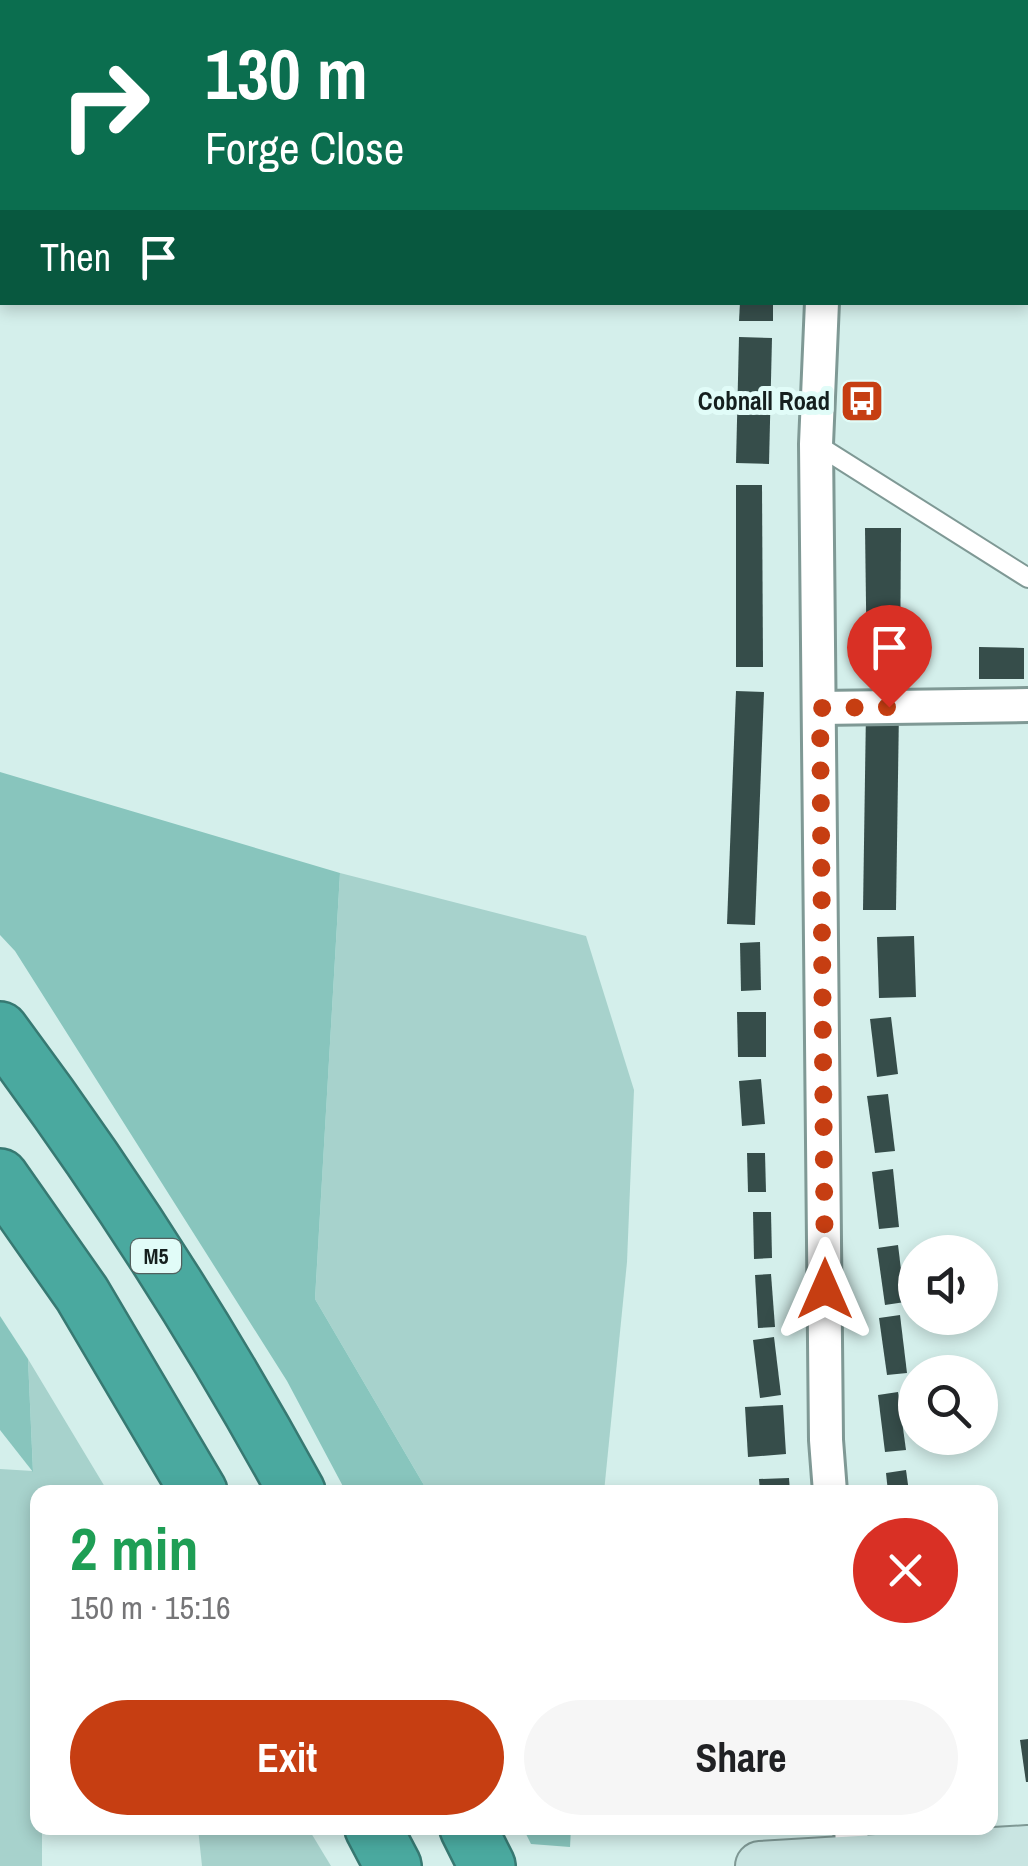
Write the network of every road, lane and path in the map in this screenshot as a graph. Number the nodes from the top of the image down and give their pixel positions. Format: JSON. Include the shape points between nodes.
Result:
{"nodes":[{"id":1,"x":822,"y":305,"type":"edge"},
{"id":2,"x":816,"y":444,"type":"junction"},
{"id":3,"x":1028,"y":578,"type":"edge"},
{"id":4,"x":1028,"y":705,"type":"edge"},
{"id":5,"x":820,"y":708,"type":"junction"},
{"id":6,"x":0,"y":1030,"type":"edge"},
{"id":7,"x":0,"y":1177,"type":"edge"},
{"id":8,"x":195,"y":1485,"type":"edge"},
{"id":9,"x":293,"y":1485,"type":"edge"},
{"id":10,"x":830,"y":1485,"type":"edge"},
{"id":11,"x":378,"y":1835,"type":"edge"},
{"id":12,"x":471,"y":1835,"type":"edge"},
{"id":13,"x":852,"y":1844,"type":"edge"},
{"id":14,"x":1028,"y":1850,"type":"edge"},
{"id":15,"x":968,"y":1860,"type":"edge"},
{"id":16,"x":393,"y":1866,"type":"edge"},
{"id":17,"x":486,"y":1866,"type":"edge"},
{"id":18,"x":760,"y":1866,"type":"edge"}],
"edges":[{"from":1,"to":2,"type":"street"},
{"from":2,"to":3,"type":"lane"},
{"from":2,"to":5,"type":"street"},
{"from":4,"to":5,"type":"street"},
{"from":5,"to":10,"type":"street"},
{"from":6,"to":9,"type":"highway","number":"M5","via":[[196,1316]]},
{"from":7,"to":8,"type":"highway","via":[[82,1294]]},
{"from":11,"to":16,"type":"highway"},
{"from":12,"to":17,"type":"highway"},
{"from":13,"to":15,"type":"street"},
{"from":13,"to":18,"type":"street"},
{"from":14,"to":15,"type":"street"}]}
